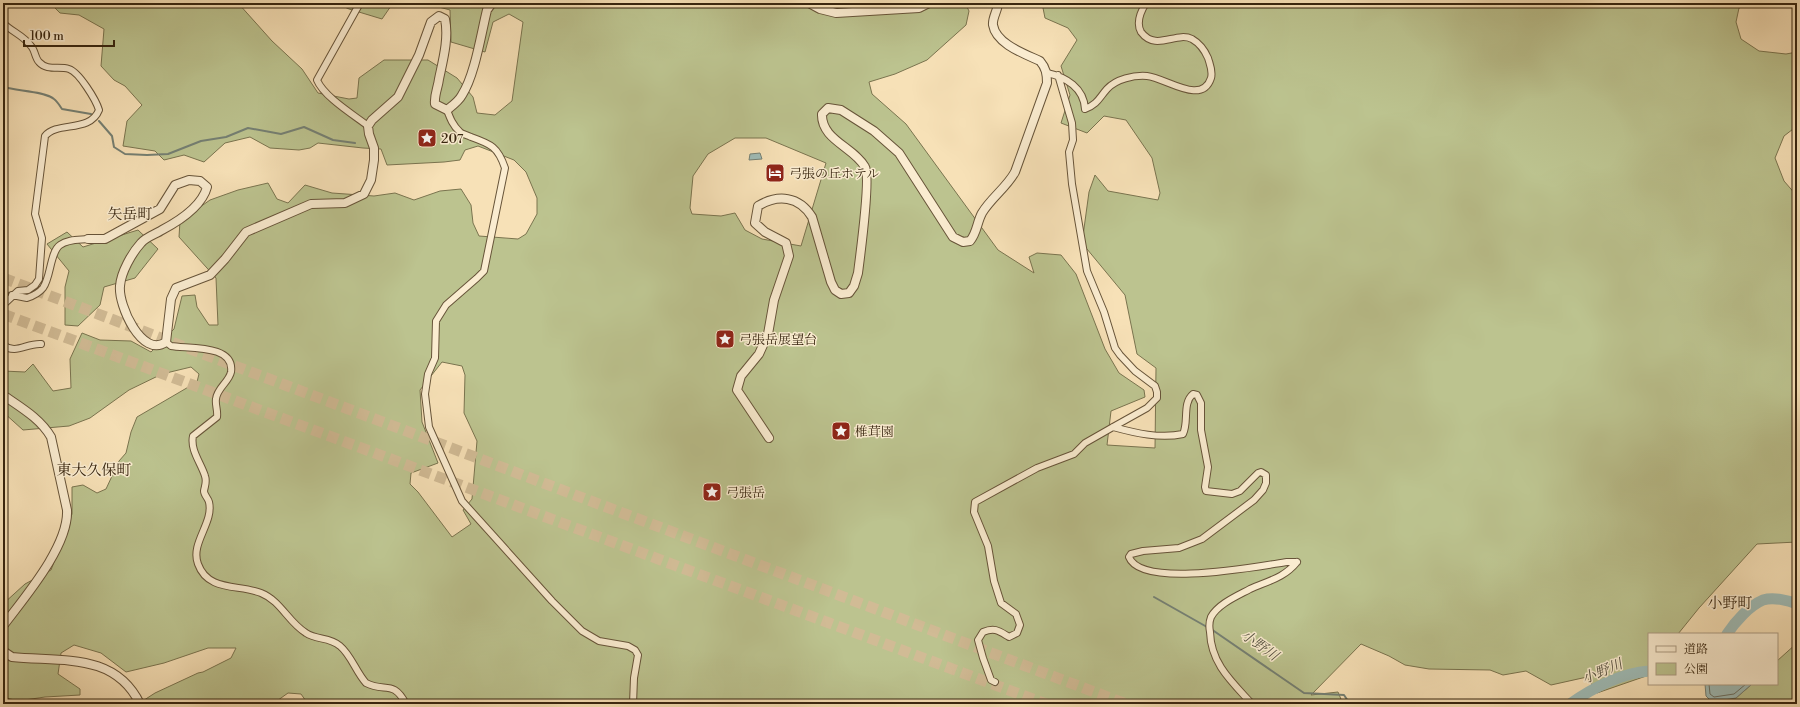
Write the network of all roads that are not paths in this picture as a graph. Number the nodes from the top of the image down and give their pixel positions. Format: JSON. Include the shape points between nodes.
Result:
{"nodes":[{"id":1,"x":360,"y":3,"type":"edge"},
{"id":2,"x":492,"y":3,"type":"edge"},
{"id":3,"x":809,"y":3,"type":"edge"},
{"id":4,"x":929,"y":3,"type":"edge"},
{"id":5,"x":998,"y":3,"type":"edge"},
{"id":6,"x":1146,"y":3,"type":"edge"},
{"id":7,"x":3,"y":23,"type":"edge"},
{"id":8,"x":1047,"y":73,"type":"junction"},
{"id":9,"x":1058,"y":75,"type":"junction"},
{"id":10,"x":447,"y":110,"type":"junction"},
{"id":11,"x":368,"y":126,"type":"junction"},
{"id":12,"x":88,"y":239,"type":"joint"},
{"id":13,"x":3,"y":294,"type":"edge"},
{"id":14,"x":14,"y":295,"type":"junction"},
{"id":15,"x":3,"y":305,"type":"edge"},
{"id":16,"x":166,"y":342,"type":"junction"},
{"id":17,"x":41,"y":344,"type":"dead end"},
{"id":18,"x":3,"y":345,"type":"edge"},
{"id":19,"x":3,"y":395,"type":"edge"},
{"id":20,"x":1112,"y":426,"type":"junction"},
{"id":21,"x":769,"y":438,"type":"dead end"},
{"id":22,"x":3,"y":626,"type":"edge"},
{"id":23,"x":3,"y":651,"type":"edge"},
{"id":24,"x":995,"y":682,"type":"dead end"},
{"id":25,"x":140,"y":704,"type":"edge"},
{"id":26,"x":406,"y":704,"type":"edge"},
{"id":27,"x":633,"y":704,"type":"edge"},
{"id":28,"x":1252,"y":704,"type":"edge"}],
"edges":[{"from":1,"to":11,"type":"street","via":[[317,80],[326,93]]},
{"from":2,"to":10,"type":"street","via":[[487,10],[470,77],[462,95]]},
{"from":3,"to":4,"type":"street","via":[[836,13],[919,8]]},
{"from":5,"to":8,"type":"street","via":[[993,23],[996,31],[1009,46],[1040,61]]},
{"from":6,"to":9,"type":"street","via":[[1139,19],[1140,30],[1148,39],[1192,39],[1206,55],[1212,75],[1203,90],[1194,91],[1156,78],[1134,77],[1112,85],[1095,105],[1085,109],[1084,100],[1075,85]]},
{"from":7,"to":14,"type":"street","via":[[22,35],[32,47],[39,62],[46,67],[70,69],[92,95],[99,110],[94,119],[48,132],[45,136],[35,214],[42,238],[39,279],[28,290],[18,291]]},
{"from":8,"to":9,"type":"street"},
{"from":8,"to":21,"type":"street","via":[[1044,96],[1015,172],[983,211],[974,236],[966,242],[953,237],[899,153],[874,131],[841,110],[828,108],[822,114],[822,121],[828,133],[866,167],[867,184],[858,273],[849,293],[841,294],[835,290],[814,223],[806,208],[798,202],[777,199],[758,206],[755,222],[765,232],[786,243],[789,256],[774,300],[768,334],[759,354],[741,376],[737,390]]},
{"from":9,"to":20,"type":"street","via":[[1072,123],[1073,140],[1069,152],[1072,184],[1087,271],[1120,356],[1155,386],[1157,392],[1155,402]]},
{"from":10,"to":11,"type":"street","via":[[435,104],[447,30],[445,19],[439,16],[431,22],[420,55],[398,97]]},
{"from":10,"to":27,"type":"street","via":[[460,133],[495,147],[501,155],[504,168],[484,271],[446,305],[436,321],[435,358],[428,374],[425,394],[430,427],[462,500],[552,601],[582,631],[598,641],[628,646],[635,650],[638,655]]},
{"from":11,"to":16,"type":"street","via":[[374,148],[374,160],[371,180],[364,194],[345,203],[310,204],[246,232],[210,275],[176,288],[171,299]]},
{"from":12,"to":14,"type":"street","via":[[68,241],[59,245],[46,283],[38,293],[27,298]]},
{"from":12,"to":16,"type":"street","via":[[106,239],[160,209],[175,185],[189,180],[200,181],[207,187],[205,195],[190,211],[142,242],[122,277],[120,287],[125,308],[137,333],[151,346],[160,346]]},
{"from":13,"to":14,"type":"street"},
{"from":14,"to":15,"type":"street"},
{"from":16,"to":26,"type":"street","via":[[171,346],[215,351],[226,355],[230,362],[231,373],[215,400],[217,417],[193,436],[192,443],[204,475],[204,492],[209,502],[207,522],[197,553],[197,563],[201,572],[221,586],[262,593],[277,603],[306,634],[339,645],[366,683],[392,688]]},
{"from":17,"to":18,"type":"street","via":[[32,343],[14,350],[9,350]]},
{"from":19,"to":22,"type":"street","via":[[33,416],[51,437],[68,520],[43,573]]},
{"from":20,"to":24,"type":"street","via":[[1074,454],[1037,468],[975,502],[974,512],[988,546],[994,581],[1001,602],[1016,614],[1020,625],[1017,633],[1009,637],[997,629],[990,629],[983,632],[978,640],[982,658],[991,680]]},
{"from":20,"to":28,"type":"street","via":[[1136,433],[1175,436],[1183,434],[1188,402],[1194,394],[1201,403],[1201,430],[1208,466],[1206,491],[1232,494],[1240,491],[1258,473],[1266,475],[1263,490],[1254,500],[1202,538],[1179,548],[1143,551],[1129,557],[1139,568],[1165,574],[1221,572],[1297,562],[1281,577],[1228,601],[1218,608],[1209,622],[1211,645],[1217,663],[1222,672]]},
{"from":23,"to":25,"type":"street","via":[[12,657],[92,664],[106,669],[122,678],[135,693]]}]}
